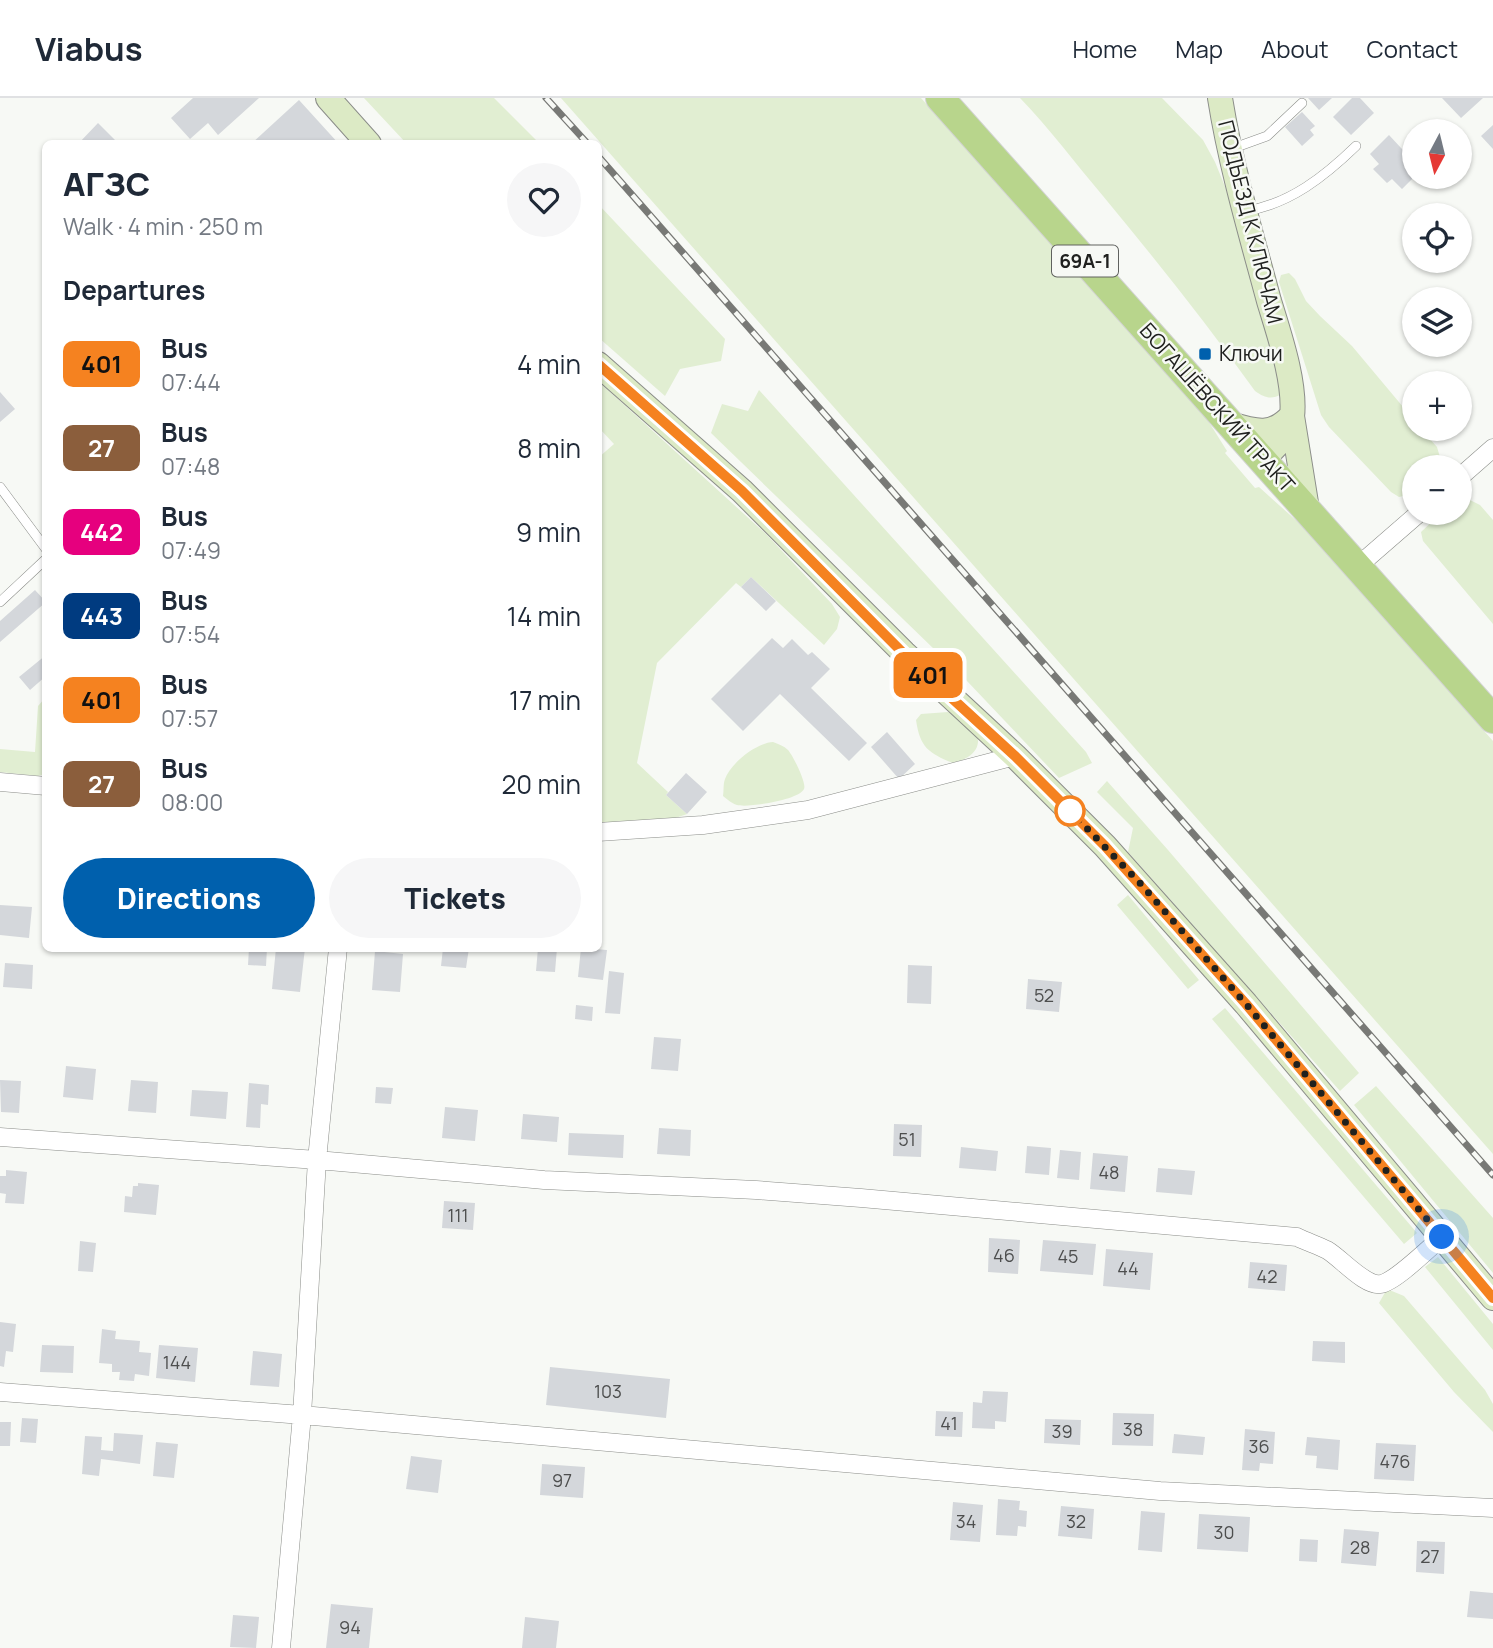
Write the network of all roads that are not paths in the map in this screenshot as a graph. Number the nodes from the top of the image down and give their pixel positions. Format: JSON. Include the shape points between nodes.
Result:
{"nodes":[{"id":1,"x":328,"y":98,"type":"edge"},
{"id":2,"x":940,"y":98,"type":"edge"},
{"id":3,"x":1220,"y":98,"type":"edge"},
{"id":4,"x":1302,"y":103,"type":"dead end"},
{"id":5,"x":365,"y":140,"type":"edge"},
{"id":6,"x":1356,"y":146,"type":"dead end"},
{"id":7,"x":1229,"y":149,"type":"junction"},
{"id":8,"x":1245,"y":211,"type":"junction"},
{"id":9,"x":602,"y":368,"type":"edge"},
{"id":10,"x":1292,"y":415,"type":"junction"},
{"id":11,"x":1230,"y":424,"type":"junction"},
{"id":12,"x":1493,"y":448,"type":"edge"},
{"id":13,"x":1262,"y":460,"type":"junction"},
{"id":14,"x":1472,"y":467,"type":"edge"},
{"id":15,"x":0,"y":487,"type":"edge"},
{"id":16,"x":1307,"y":509,"type":"junction"},
{"id":17,"x":1405,"y":525,"type":"edge"},
{"id":18,"x":42,"y":544,"type":"edge"},
{"id":19,"x":42,"y":563,"type":"edge"},
{"id":20,"x":1358,"y":566,"type":"junction"},
{"id":21,"x":0,"y":602,"type":"edge"},
{"id":22,"x":1493,"y":719,"type":"edge"},
{"id":23,"x":1015,"y":756,"type":"junction"},
{"id":24,"x":0,"y":782,"type":"edge"},
{"id":25,"x":42,"y":786,"type":"edge"},
{"id":26,"x":602,"y":832,"type":"edge"},
{"id":27,"x":338,"y":952,"type":"edge"},
{"id":28,"x":0,"y":1137,"type":"edge"},
{"id":29,"x":317,"y":1160,"type":"junction"},
{"id":30,"x":1442,"y":1237,"type":"junction"},
{"id":31,"x":1493,"y":1298,"type":"edge"},
{"id":32,"x":0,"y":1392,"type":"edge"},
{"id":33,"x":302,"y":1415,"type":"junction"},
{"id":34,"x":1493,"y":1508,"type":"edge"},
{"id":35,"x":281,"y":1648,"type":"edge"}],
"edges":[{"from":1,"to":5,"type":"street"},
{"from":2,"to":11,"type":"main road","name":"БОГАШЁВСКИЙ ТРАКТ","number":"69А-1"},
{"from":3,"to":7,"type":"street","name":"ПОДЪЕЗД К КЛЮЧАМ"},
{"from":4,"to":7,"type":"lane","via":[[1267,136]]},
{"from":6,"to":8,"type":"lane","via":[[1327,174],[1293,195]]},
{"from":7,"to":8,"type":"street","name":"ПОДЪЕЗД К КЛЮЧАМ"},
{"from":8,"to":10,"type":"street","name":"ПОДЪЕЗД К КЛЮЧАМ","via":[[1286,364]]},
{"from":9,"to":23,"type":"street","via":[[742,491],[907,657]]},
{"from":10,"to":11,"type":"street","via":[[1281,427],[1264,432]]},
{"from":10,"to":13,"type":"street","via":[[1288,433]]},
{"from":10,"to":16,"type":"street","name":"ПОДЪЕЗД К КЛЮЧАМ"},
{"from":11,"to":13,"type":"main road","name":"БОГАШЁВСКИЙ ТРАКТ","number":"69А-1"},
{"from":12,"to":14,"type":"street"},
{"from":13,"to":16,"type":"main road","name":"БОГАШЁВСКИЙ ТРАКТ","number":"69А-1"},
{"from":15,"to":18,"type":"lane"},
{"from":16,"to":20,"type":"main road","name":"БОГАШЁВСКИЙ ТРАКТ","number":"69А-1"},
{"from":17,"to":20,"type":"street"},
{"from":19,"to":21,"type":"lane"},
{"from":20,"to":22,"type":"main road","name":"БОГАШЁВСКИЙ ТРАКТ","number":"69А-1"},
{"from":23,"to":26,"type":"street","via":[[808,810],[703,825]]},
{"from":23,"to":30,"type":"street","via":[[1170,918]]},
{"from":24,"to":25,"type":"street"},
{"from":27,"to":29,"type":"street"},
{"from":28,"to":29,"type":"street"},
{"from":29,"to":30,"type":"street","via":[[544,1180],[861,1198],[1297,1237],[1329,1251],[1361,1276],[1380,1284]]},
{"from":29,"to":33,"type":"street"},
{"from":30,"to":31,"type":"street"},
{"from":32,"to":33,"type":"street"},
{"from":33,"to":34,"type":"street","via":[[1160,1491]]},
{"from":33,"to":35,"type":"street"}]}
